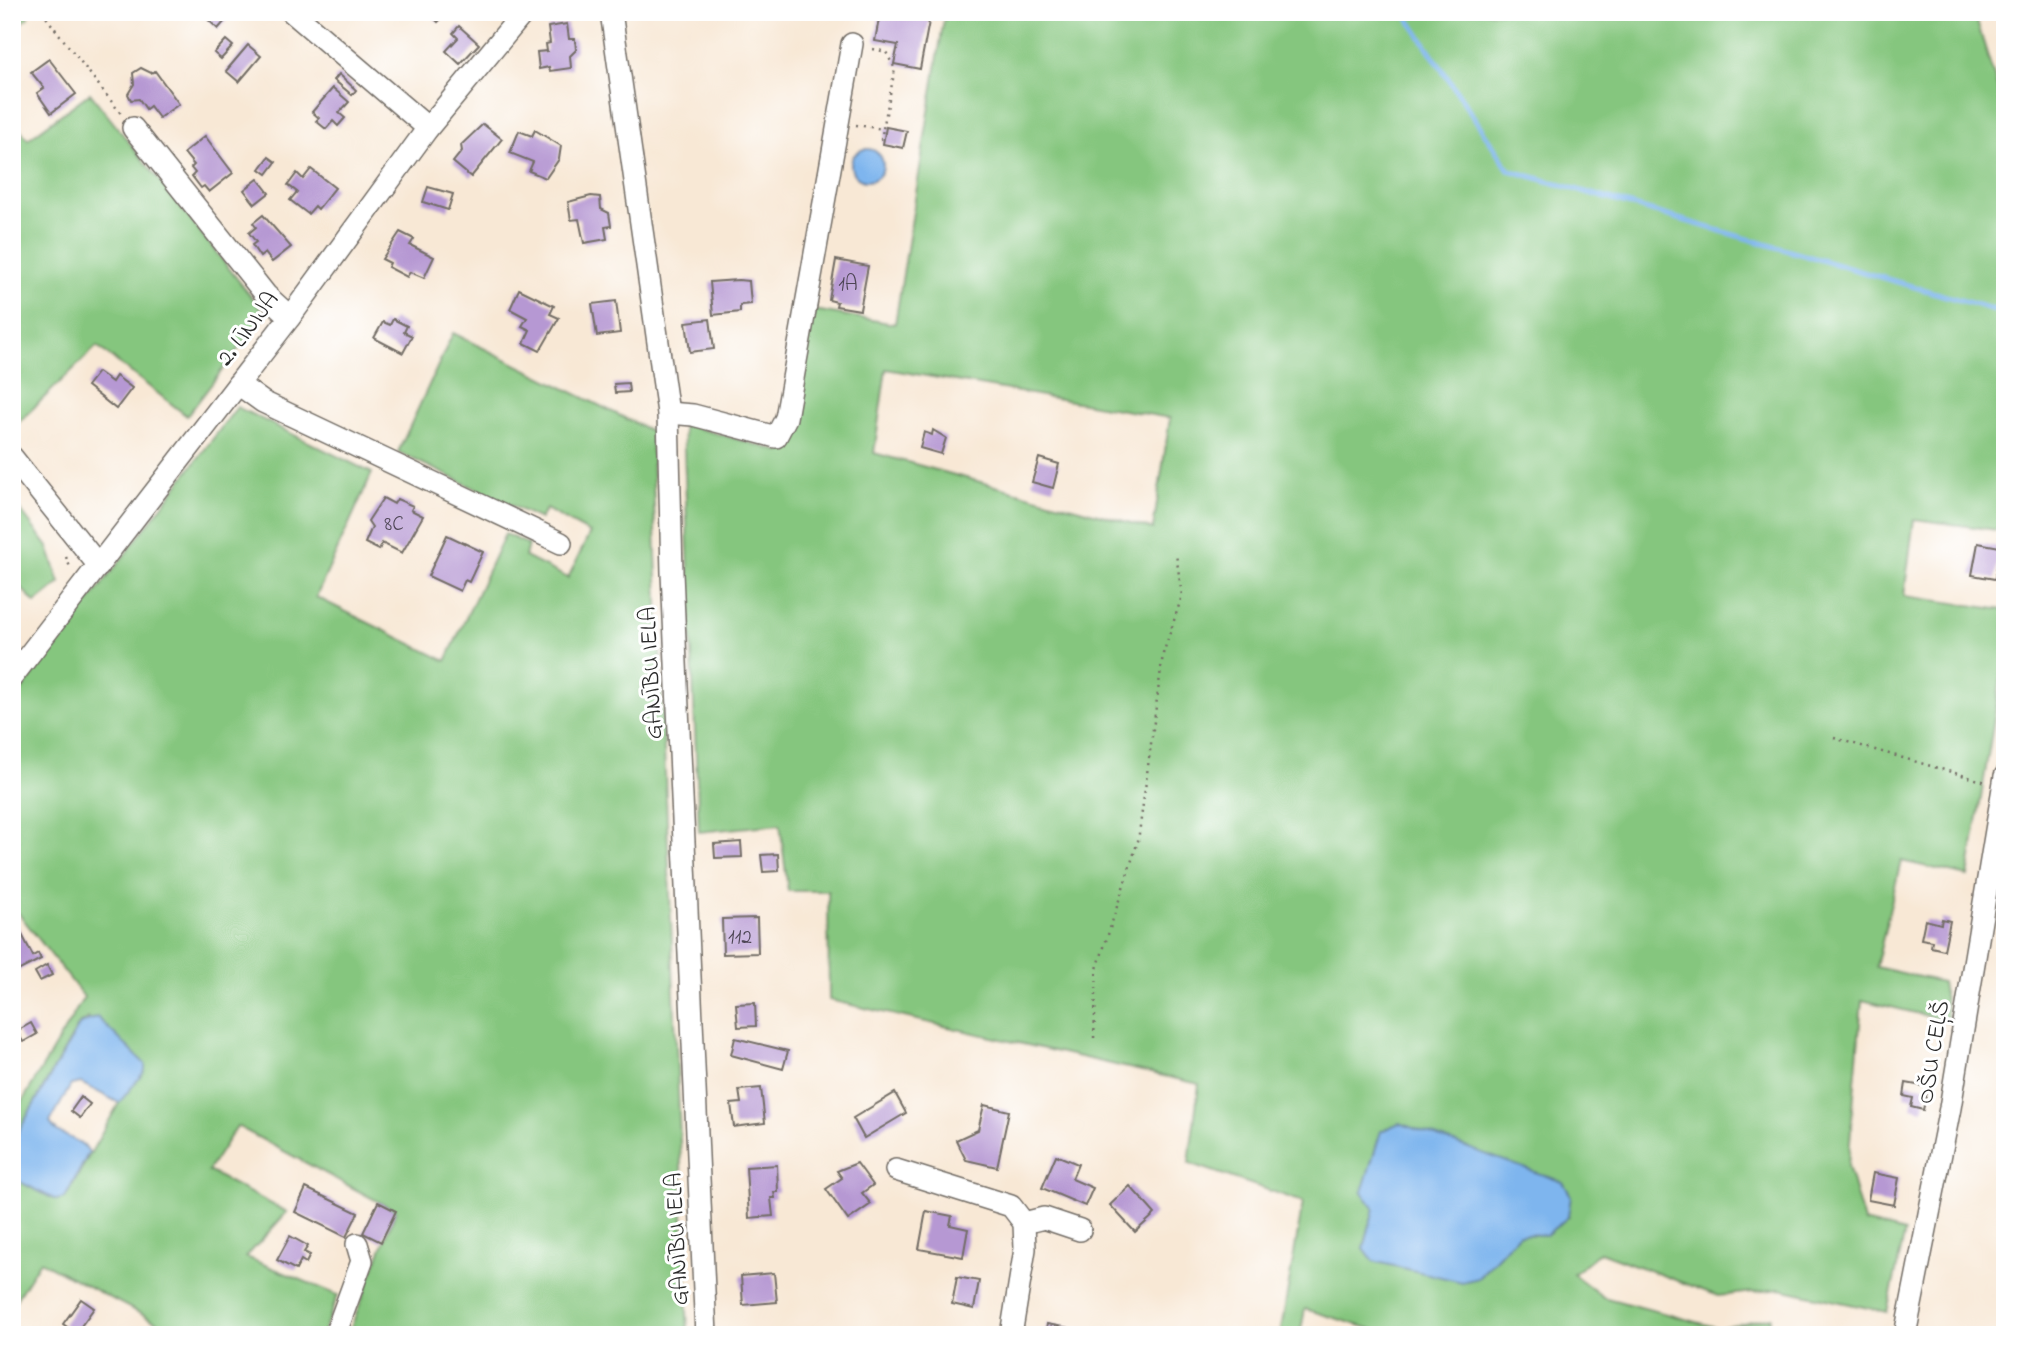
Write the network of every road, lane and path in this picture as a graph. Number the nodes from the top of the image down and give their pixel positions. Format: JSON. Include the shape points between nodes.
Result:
{"nodes":[{"id":1,"x":43,"y":12,"type":"edge"},
{"id":2,"x":292,"y":12,"type":"edge"},
{"id":3,"x":524,"y":12,"type":"edge"},
{"id":4,"x":611,"y":12,"type":"edge"},
{"id":5,"x":852,"y":44,"type":"joint"},
{"id":6,"x":837,"y":121,"type":"junction"},
{"id":7,"x":133,"y":128,"type":"joint"},
{"id":8,"x":428,"y":128,"type":"junction"},
{"id":9,"x":883,"y":130,"type":"junction"},
{"id":10,"x":881,"y":140,"type":"dead end"},
{"id":11,"x":290,"y":317,"type":"junction"},
{"id":12,"x":238,"y":384,"type":"junction"},
{"id":13,"x":668,"y":413,"type":"junction"},
{"id":14,"x":12,"y":457,"type":"edge"},
{"id":15,"x":561,"y":543,"type":"dead end"},
{"id":16,"x":1176,"y":554,"type":"dead end"},
{"id":17,"x":99,"y":566,"type":"junction"},
{"id":18,"x":12,"y":677,"type":"edge"},
{"id":19,"x":1835,"y":738,"type":"dead end"},
{"id":20,"x":2004,"y":781,"type":"edge"},
{"id":21,"x":1999,"y":839,"type":"edge"},
{"id":22,"x":1094,"y":1038,"type":"dead end"},
{"id":23,"x":896,"y":1170,"type":"dead end"},
{"id":24,"x":1024,"y":1223,"type":"junction"},
{"id":25,"x":1080,"y":1230,"type":"dead end"},
{"id":26,"x":357,"y":1244,"type":"dead end"},
{"id":27,"x":335,"y":1335,"type":"edge"},
{"id":28,"x":706,"y":1335,"type":"edge"},
{"id":29,"x":1011,"y":1335,"type":"edge"},
{"id":30,"x":1905,"y":1335,"type":"edge"}],
"edges":[{"from":1,"to":7,"type":"path"},
{"from":2,"to":8,"type":"street"},
{"from":3,"to":8,"type":"street","name":"2. LĪNIJA"},
{"from":4,"to":13,"type":"street","name":"GANĪBU IELA"},
{"from":5,"to":6,"type":"street"},
{"from":5,"to":9,"type":"path","via":[[886,52],[895,69]]},
{"from":6,"to":9,"type":"path"},
{"from":6,"to":13,"type":"street","via":[[786,418],[776,437]]},
{"from":7,"to":11,"type":"street","via":[[266,295]]},
{"from":8,"to":11,"type":"street","name":"2. LĪNIJA"},
{"from":9,"to":10,"type":"path"},
{"from":11,"to":12,"type":"street","name":"2. LĪNIJA"},
{"from":12,"to":15,"type":"street","via":[[263,402]]},
{"from":12,"to":17,"type":"street","name":"2. LĪNIJA"},
{"from":13,"to":28,"type":"street","name":"GANĪBU IELA"},
{"from":14,"to":17,"type":"street"},
{"from":16,"to":22,"type":"path","via":[[1182,596],[1163,654],[1138,841],[1097,969]]},
{"from":17,"to":18,"type":"street","name":"2. LĪNIJA"},
{"from":19,"to":20,"type":"path"},
{"from":20,"to":21,"type":"street","name":"OŠU CEĻŠ"},
{"from":21,"to":30,"type":"street","name":"OŠU CEĻŠ"},
{"from":23,"to":24,"type":"street","via":[[1011,1206]]},
{"from":24,"to":25,"type":"street","via":[[1044,1218]]},
{"from":24,"to":29,"type":"street","via":[[1025,1249]]},
{"from":26,"to":27,"type":"street","via":[[362,1261]]}]}
